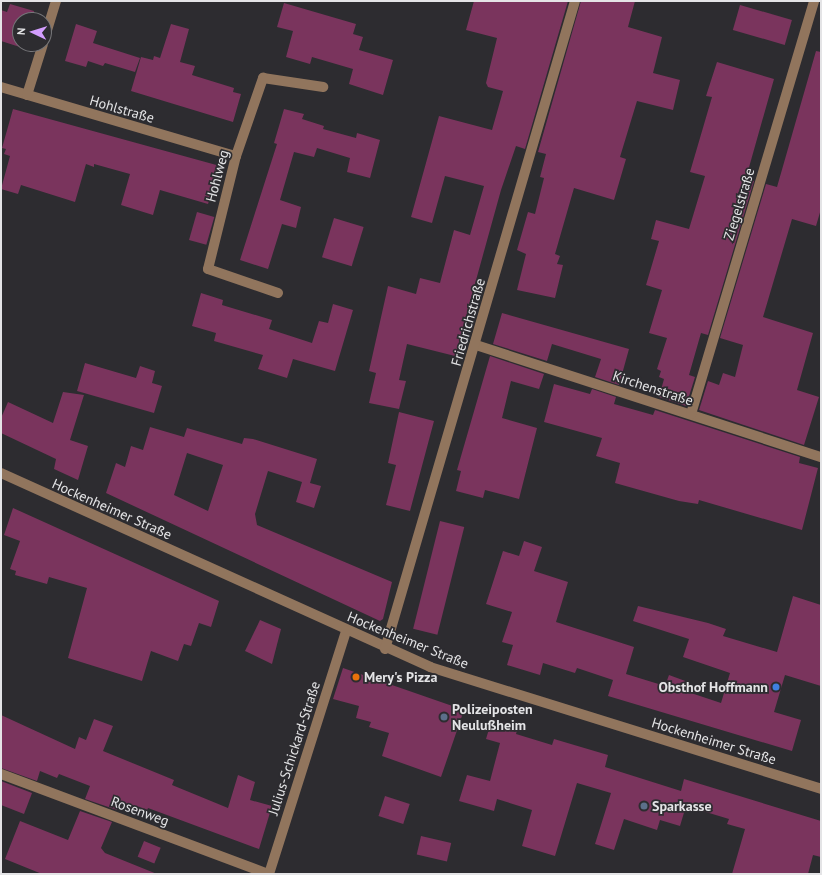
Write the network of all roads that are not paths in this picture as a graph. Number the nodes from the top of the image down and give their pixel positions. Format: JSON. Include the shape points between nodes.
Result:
{"nodes":[{"id":1,"x":56,"y":1,"type":"edge"},
{"id":2,"x":575,"y":1,"type":"edge"},
{"id":3,"x":814,"y":1,"type":"edge"},
{"id":4,"x":52,"y":14,"type":"edge"},
{"id":5,"x":40,"y":52,"type":"edge"},
{"id":6,"x":1,"y":87,"type":"edge"},
{"id":7,"x":323,"y":87,"type":"dead end"},
{"id":8,"x":27,"y":95,"type":"junction"},
{"id":9,"x":236,"y":156,"type":"junction"},
{"id":10,"x":278,"y":293,"type":"dead end"},
{"id":11,"x":476,"y":345,"type":"junction"},
{"id":12,"x":690,"y":414,"type":"junction"},
{"id":13,"x":821,"y":457,"type":"edge"},
{"id":14,"x":1,"y":473,"type":"edge"},
{"id":15,"x":346,"y":631,"type":"junction"},
{"id":16,"x":385,"y":649,"type":"junction"},
{"id":17,"x":1,"y":774,"type":"edge"},
{"id":18,"x":821,"y":789,"type":"edge"},
{"id":19,"x":269,"y":874,"type":"edge"}],
"edges":[{"from":1,"to":4,"type":"street"},
{"from":2,"to":11,"type":"street","name":"Friedrichstraße"},
{"from":3,"to":12,"type":"street","name":"Ziegelstraße"},
{"from":5,"to":8,"type":"street"},
{"from":6,"to":8,"type":"street","name":"Hohlstraße"},
{"from":7,"to":9,"type":"street","name":"Hohlweg","via":[[263,78]]},
{"from":8,"to":9,"type":"street","name":"Hohlstraße"},
{"from":9,"to":10,"type":"street","name":"Hohlweg","via":[[208,269]]},
{"from":11,"to":12,"type":"street","name":"Kirchenstraße"},
{"from":11,"to":16,"type":"street","name":"Friedrichstraße"},
{"from":12,"to":13,"type":"street","name":"Kirchenstraße"},
{"from":14,"to":15,"type":"street","name":"Hockenheimer Straße"},
{"from":15,"to":16,"type":"street","name":"Hockenheimer Straße"},
{"from":15,"to":19,"type":"street","name":"Julius-Schickard-Straße"},
{"from":16,"to":18,"type":"street","name":"Hockenheimer Straße","via":[[481,684]]},
{"from":17,"to":19,"type":"street","name":"Rosenweg"}]}
